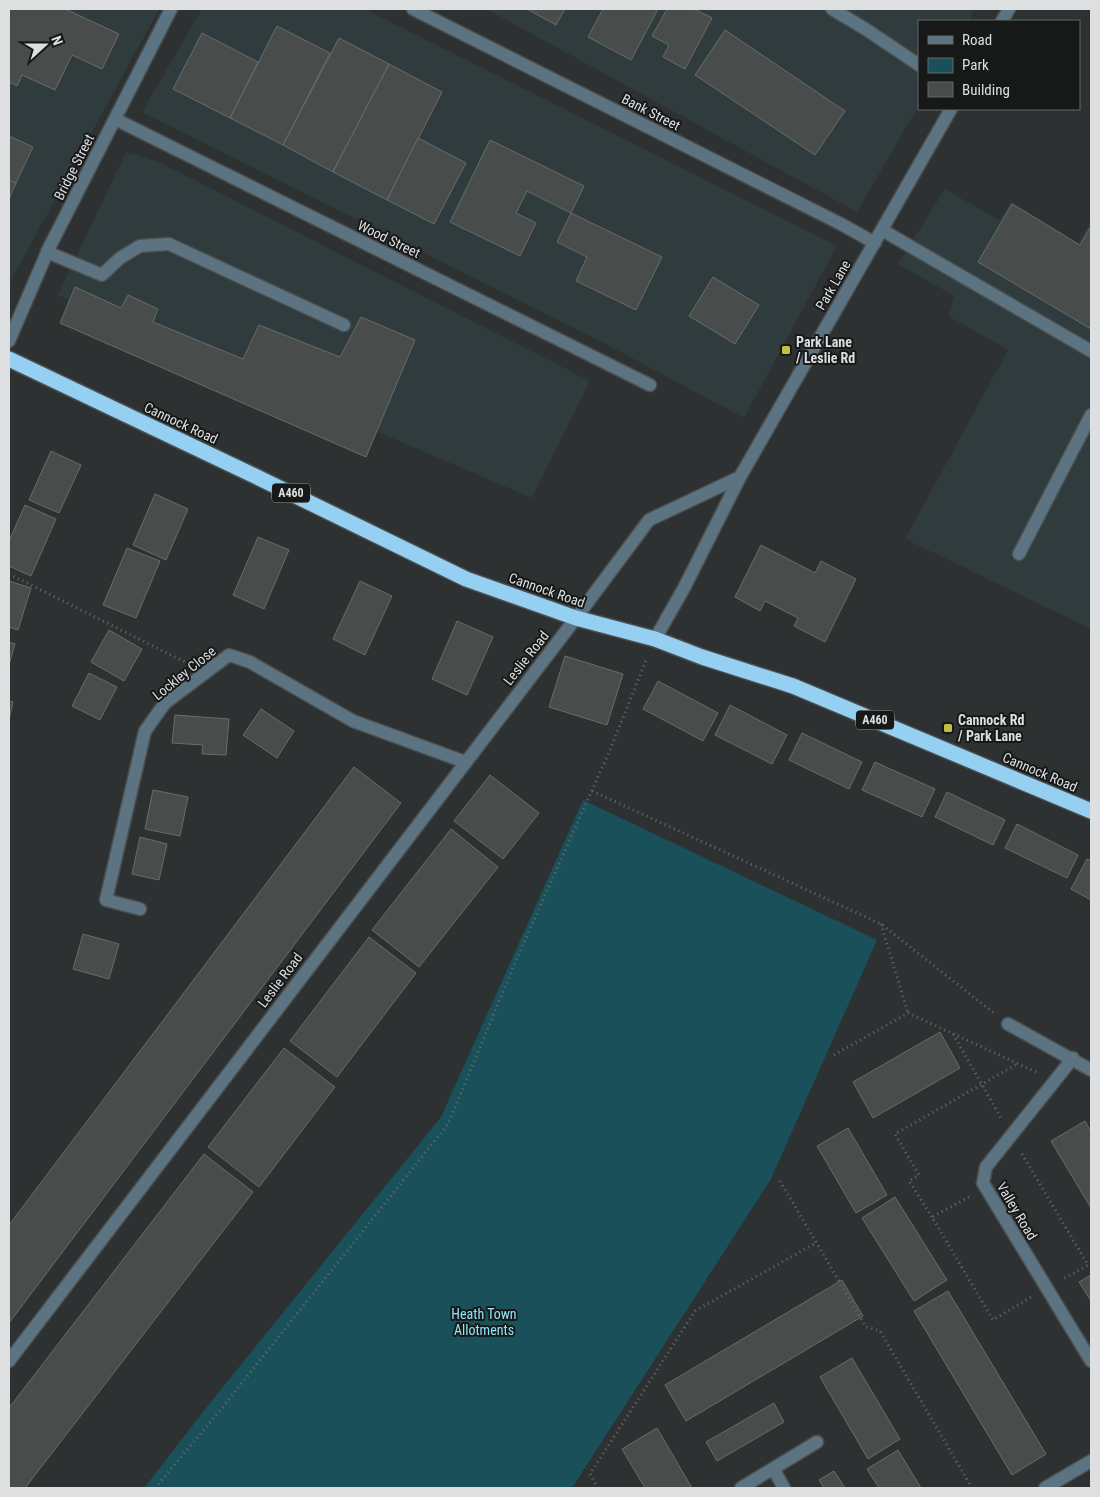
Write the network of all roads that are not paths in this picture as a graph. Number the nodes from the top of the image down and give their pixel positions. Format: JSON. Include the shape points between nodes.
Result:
{"nodes":[{"id":1,"x":171,"y":9,"type":"edge"},
{"id":2,"x":413,"y":9,"type":"edge"},
{"id":3,"x":832,"y":9,"type":"edge"},
{"id":4,"x":1009,"y":9,"type":"edge"},
{"id":5,"x":1003,"y":20,"type":"edge"},
{"id":6,"x":918,"y":64,"type":"edge"},
{"id":7,"x":950,"y":110,"type":"edge"},
{"id":8,"x":115,"y":119,"type":"junction"},
{"id":9,"x":882,"y":230,"type":"junction"},
{"id":10,"x":875,"y":243,"type":"junction"},
{"id":11,"x":47,"y":252,"type":"junction"},
{"id":12,"x":344,"y":325,"type":"dead end"},
{"id":13,"x":9,"y":341,"type":"edge"},
{"id":14,"x":1091,"y":351,"type":"edge"},
{"id":15,"x":9,"y":360,"type":"edge"},
{"id":16,"x":650,"y":385,"type":"dead end"},
{"id":17,"x":1091,"y":415,"type":"edge"},
{"id":18,"x":740,"y":477,"type":"junction"},
{"id":19,"x":1019,"y":554,"type":"dead end"},
{"id":20,"x":576,"y":618,"type":"junction"},
{"id":21,"x":655,"y":639,"type":"junction"},
{"id":22,"x":465,"y":762,"type":"junction"},
{"id":23,"x":1091,"y":811,"type":"edge"},
{"id":24,"x":140,"y":909,"type":"dead end"},
{"id":25,"x":1008,"y":1024,"type":"road end"},
{"id":26,"x":1073,"y":1058,"type":"junction"},
{"id":27,"x":1091,"y":1070,"type":"edge"},
{"id":28,"x":9,"y":1360,"type":"edge"},
{"id":29,"x":1091,"y":1361,"type":"edge"},
{"id":30,"x":817,"y":1442,"type":"dead end"},
{"id":31,"x":1091,"y":1461,"type":"edge"},
{"id":32,"x":774,"y":1470,"type":"junction"},
{"id":33,"x":742,"y":1488,"type":"edge"},
{"id":34,"x":784,"y":1488,"type":"edge"},
{"id":35,"x":1045,"y":1488,"type":"edge"}],
"edges":[{"from":1,"to":8,"type":"street","name":"Bridge Street"},
{"from":2,"to":10,"type":"street","name":"Bank Street"},
{"from":3,"to":6,"type":"street"},
{"from":4,"to":5,"type":"street"},
{"from":7,"to":9,"type":"street","name":"Park Lane"},
{"from":8,"to":11,"type":"street","name":"Bridge Street"},
{"from":8,"to":16,"type":"street","name":"Wood Street"},
{"from":9,"to":10,"type":"street","name":"Park Lane"},
{"from":9,"to":14,"type":"street"},
{"from":10,"to":18,"type":"street","name":"Park Lane"},
{"from":11,"to":12,"type":"street","via":[[102,275],[120,258],[140,246],[169,244]]},
{"from":11,"to":13,"type":"street","name":"Bridge Street"},
{"from":15,"to":20,"type":"highway","name":"Cannock Road","number":"A460","via":[[466,579]]},
{"from":17,"to":19,"type":"street"},
{"from":18,"to":20,"type":"street","via":[[649,520]]},
{"from":18,"to":21,"type":"street","name":"Park Lane"},
{"from":20,"to":21,"type":"highway","name":"Cannock Road","number":"A460"},
{"from":20,"to":22,"type":"street","name":"Leslie Road"},
{"from":21,"to":23,"type":"highway","name":"Cannock Road","number":"A460","via":[[793,686]]},
{"from":22,"to":24,"type":"street","name":"Lockley Close","via":[[353,721],[250,662],[229,655],[165,703],[145,730],[106,900]]},
{"from":22,"to":28,"type":"street","name":"Leslie Road"},
{"from":25,"to":26,"type":"street"},
{"from":26,"to":27,"type":"street"},
{"from":26,"to":29,"type":"street","name":"Valley Road","via":[[986,1168],[983,1183]]},
{"from":30,"to":32,"type":"street"},
{"from":31,"to":35,"type":"street"},
{"from":32,"to":33,"type":"street"},
{"from":32,"to":34,"type":"street"}]}
